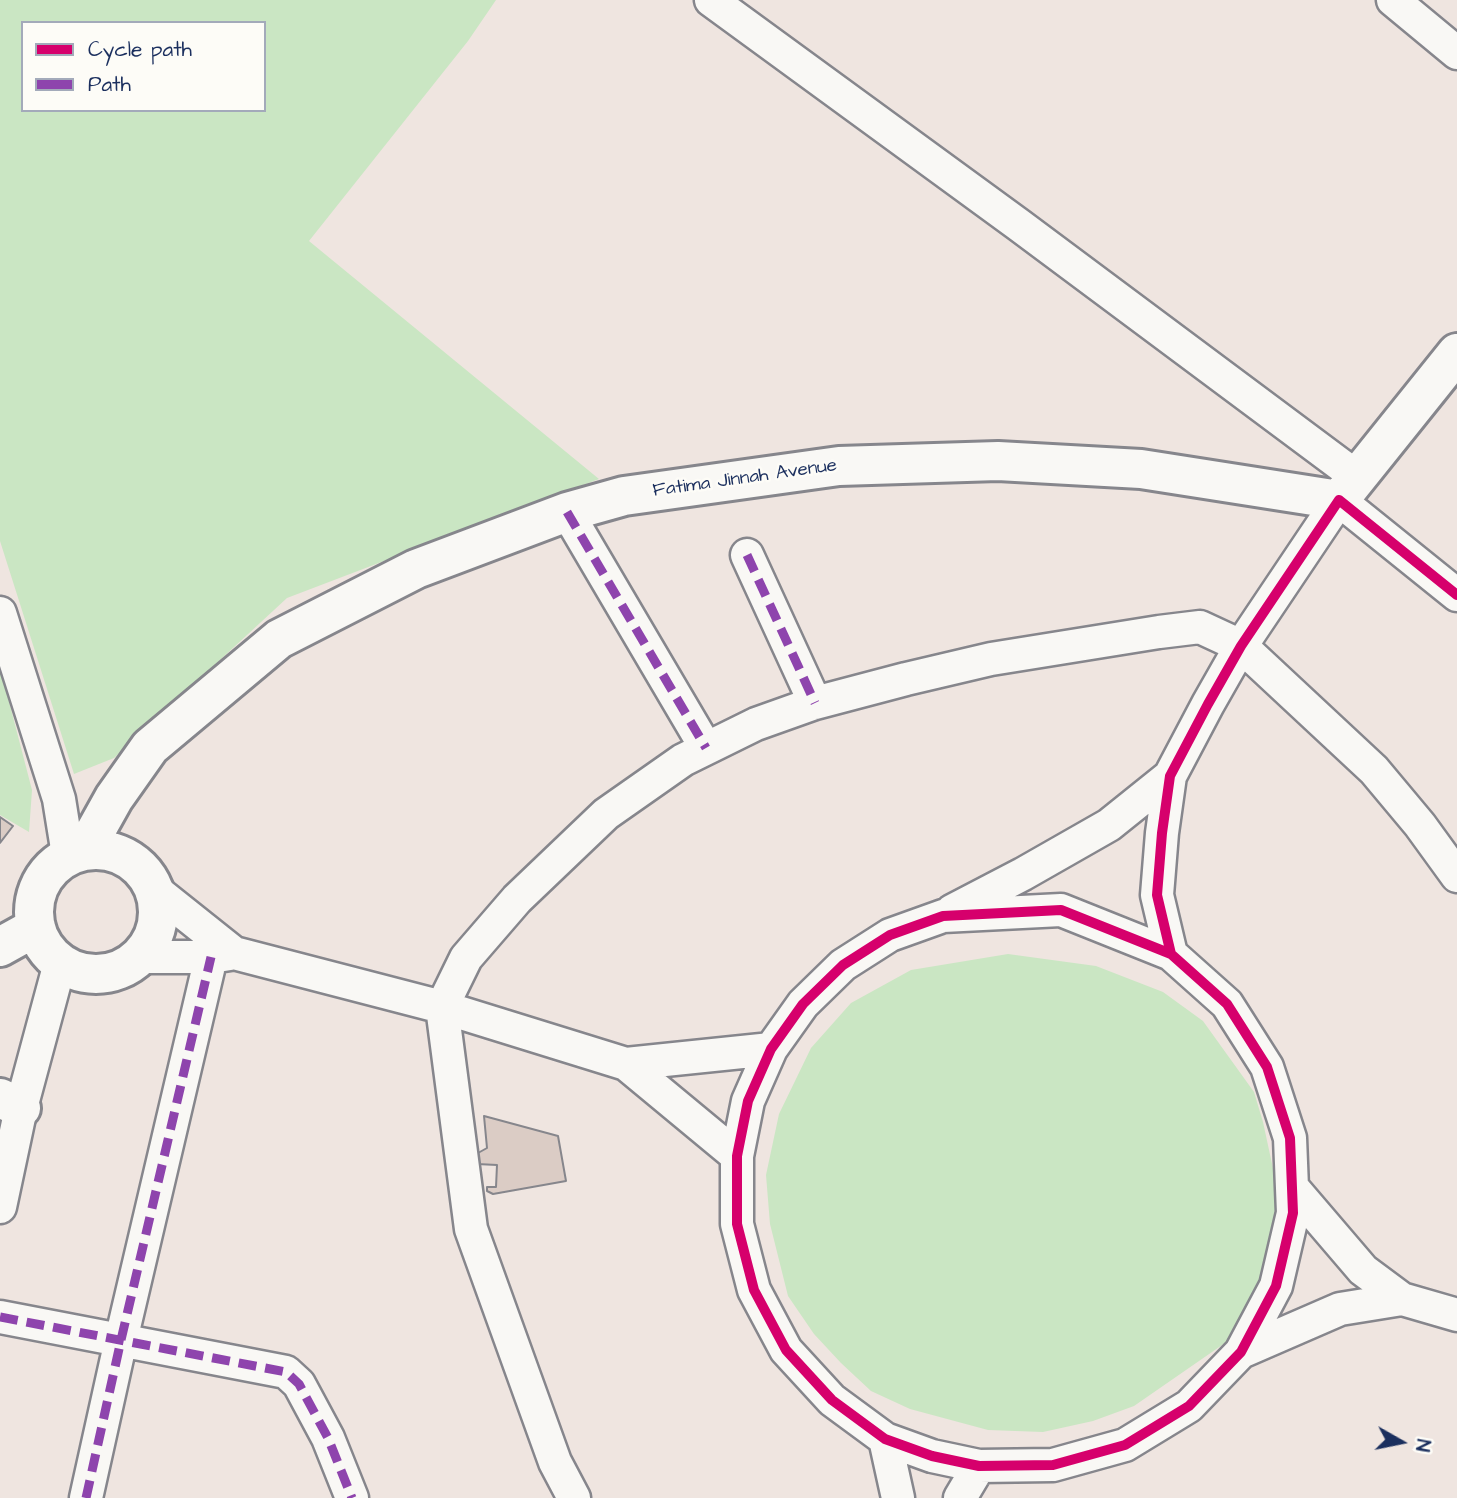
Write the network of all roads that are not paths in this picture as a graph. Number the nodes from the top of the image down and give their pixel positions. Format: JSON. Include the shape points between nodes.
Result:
{"nodes":[{"id":1,"x":710,"y":0,"type":"edge"},
{"id":2,"x":1393,"y":0,"type":"edge"},
{"id":3,"x":1457,"y":53,"type":"edge"},
{"id":4,"x":1457,"y":353,"type":"edge"},
{"id":5,"x":1348,"y":489,"type":"junction"},
{"id":6,"x":567,"y":512,"type":"junction"},
{"id":7,"x":747,"y":555,"type":"dead end"},
{"id":8,"x":1457,"y":595,"type":"edge"},
{"id":9,"x":0,"y":613,"type":"edge"},
{"id":10,"x":1241,"y":646,"type":"junction"},
{"id":11,"x":815,"y":703,"type":"junction"},
{"id":12,"x":706,"y":748,"type":"junction"},
{"id":13,"x":1170,"y":776,"type":"junction"},
{"id":14,"x":76,"y":853,"type":"junction"},
{"id":15,"x":1457,"y":877,"type":"edge"},
{"id":16,"x":155,"y":890,"type":"junction"},
{"id":17,"x":943,"y":916,"type":"junction"},
{"id":18,"x":36,"y":927,"type":"junction"},
{"id":19,"x":0,"y":947,"type":"edge"},
{"id":20,"x":1171,"y":954,"type":"junction"},
{"id":21,"x":223,"y":955,"type":"junction"},
{"id":22,"x":139,"y":957,"type":"junction"},
{"id":23,"x":60,"y":962,"type":"junction"},
{"id":24,"x":442,"y":1007,"type":"junction"},
{"id":25,"x":771,"y":1049,"type":"junction"},
{"id":26,"x":626,"y":1064,"type":"junction"},
{"id":27,"x":10,"y":1103,"type":"edge"},
{"id":28,"x":737,"y":1156,"type":"junction"},
{"id":29,"x":1292,"y":1187,"type":"junction"},
{"id":30,"x":0,"y":1208,"type":"edge"},
{"id":31,"x":1402,"y":1299,"type":"junction"},
{"id":32,"x":1457,"y":1315,"type":"edge"},
{"id":33,"x":0,"y":1317,"type":"edge"},
{"id":34,"x":121,"y":1340,"type":"junction"},
{"id":35,"x":1241,"y":1352,"type":"junction"},
{"id":36,"x":885,"y":1439,"type":"junction"},
{"id":37,"x":979,"y":1466,"type":"junction"},
{"id":38,"x":86,"y":1498,"type":"edge"},
{"id":39,"x":352,"y":1498,"type":"edge"},
{"id":40,"x":574,"y":1498,"type":"edge"},
{"id":41,"x":898,"y":1498,"type":"edge"},
{"id":42,"x":960,"y":1498,"type":"edge"}],
"edges":[{"from":1,"to":5,"type":"street","via":[[1019,225]]},
{"from":2,"to":3,"type":"street"},
{"from":4,"to":5,"type":"main road"},
{"from":5,"to":6,"type":"main road","name":"Fatima Jinnah Avenue","via":[[998,461],[839,466],[624,496]]},
{"from":5,"to":8,"type":"street"},
{"from":5,"to":10,"type":"street"},
{"from":6,"to":12,"type":"street"},
{"from":6,"to":14,"type":"main road","name":"Fatima Jinnah Avenue","via":[[416,569],[279,639],[150,747]]},
{"from":7,"to":11,"type":"street"},
{"from":9,"to":14,"type":"street"},
{"from":10,"to":11,"type":"street","via":[[1200,627],[1159,632],[991,659]]},
{"from":10,"to":13,"type":"street"},
{"from":10,"to":15,"type":"street","via":[[1374,770]]},
{"from":11,"to":12,"type":"street"},
{"from":12,"to":24,"type":"street","via":[[606,814],[527,890],[466,958]]},
{"from":13,"to":17,"type":"street","via":[[1109,825]]},
{"from":13,"to":20,"type":"street","via":[[1157,895]]},
{"from":14,"to":16,"type":"main road","via":[[107,850],[127,857],[144,871]]},
{"from":14,"to":18,"type":"main road","via":[[51,868],[39,886],[34,906]]},
{"from":16,"to":21,"type":"street"},
{"from":16,"to":22,"type":"main road","via":[[158,914],[153,936]]},
{"from":17,"to":20,"type":"street","via":[[1061,910]]},
{"from":17,"to":25,"type":"street","via":[[890,935],[843,965],[803,1004]]},
{"from":18,"to":19,"type":"main road"},
{"from":18,"to":23,"type":"main road","via":[[45,947]]},
{"from":20,"to":29,"type":"street","via":[[1227,1004],[1267,1067],[1290,1138]]},
{"from":21,"to":22,"type":"street"},
{"from":21,"to":24,"type":"street"},
{"from":21,"to":34,"type":"street"},
{"from":22,"to":23,"type":"main road","via":[[101,974],[79,972]]},
{"from":23,"to":27,"type":"street"},
{"from":24,"to":26,"type":"street"},
{"from":24,"to":40,"type":"street","via":[[471,1229],[555,1462]]},
{"from":25,"to":26,"type":"street"},
{"from":25,"to":28,"type":"street","via":[[748,1101]]},
{"from":26,"to":28,"type":"street"},
{"from":27,"to":30,"type":"street"},
{"from":28,"to":36,"type":"street","via":[[737,1224],[760,1302],[786,1350],[832,1400]]},
{"from":29,"to":31,"type":"street","via":[[1363,1270]]},
{"from":29,"to":35,"type":"street","via":[[1293,1213],[1276,1286]]},
{"from":31,"to":32,"type":"street"},
{"from":31,"to":35,"type":"street","via":[[1340,1309]]},
{"from":33,"to":34,"type":"street"},
{"from":34,"to":38,"type":"street"},
{"from":34,"to":39,"type":"street","via":[[286,1372],[299,1384],[328,1438]]},
{"from":35,"to":37,"type":"street","via":[[1189,1406],[1125,1445],[1053,1465]]},
{"from":36,"to":37,"type":"street"},
{"from":36,"to":41,"type":"street"},
{"from":37,"to":42,"type":"street"}]}
